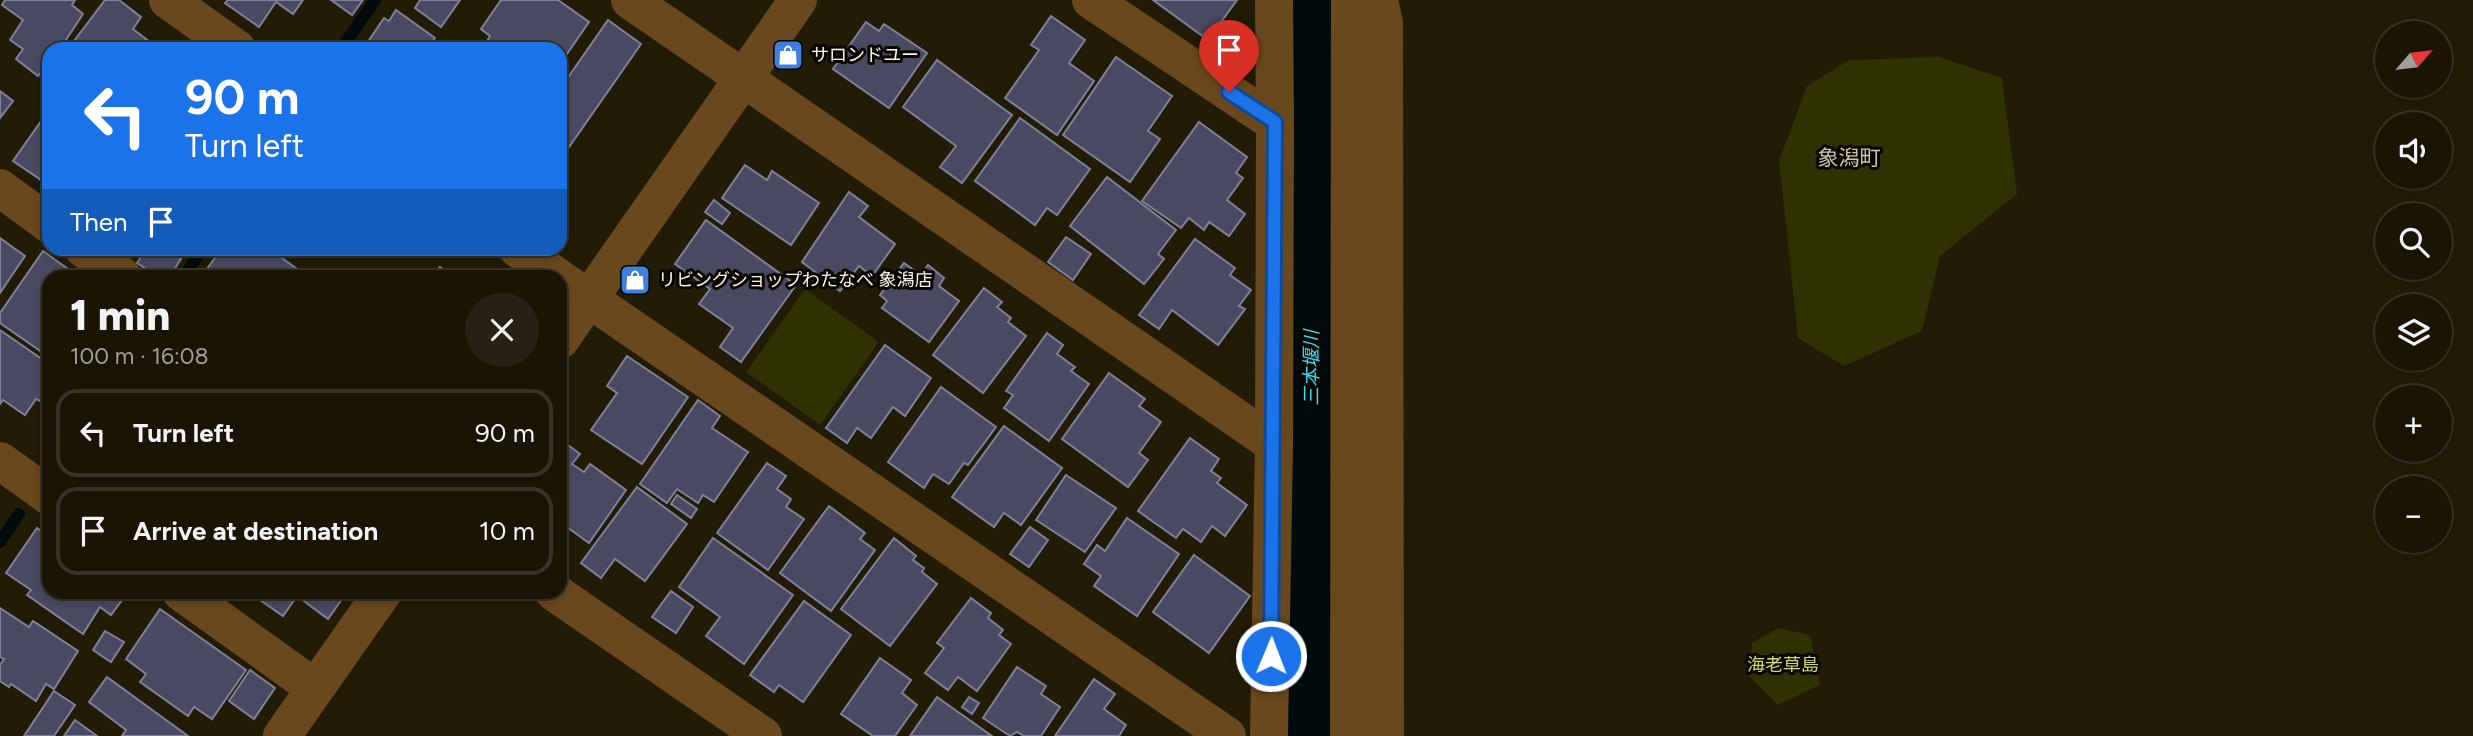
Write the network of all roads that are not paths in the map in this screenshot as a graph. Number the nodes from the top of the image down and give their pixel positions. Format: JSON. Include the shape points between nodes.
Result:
{"nodes":[{"id":1,"x":168,"y":0,"type":"edge"},
{"id":2,"x":631,"y":0,"type":"edge"},
{"id":3,"x":798,"y":0,"type":"edge"},
{"id":4,"x":1091,"y":0,"type":"edge"},
{"id":5,"x":1274,"y":0,"type":"edge"},
{"id":6,"x":1350,"y":0,"type":"edge"},
{"id":7,"x":1379,"y":0,"type":"edge"},
{"id":8,"x":227,"y":42,"type":"edge"},
{"id":9,"x":744,"y":79,"type":"junction"},
{"id":10,"x":1275,"y":122,"type":"junction"},
{"id":11,"x":0,"y":188,"type":"edge"},
{"id":12,"x":42,"y":219,"type":"edge"},
{"id":13,"x":94,"y":256,"type":"edge"},
{"id":14,"x":528,"y":256,"type":"edge"},
{"id":15,"x":114,"y":270,"type":"edge"},
{"id":16,"x":547,"y":270,"type":"edge"},
{"id":17,"x":568,"y":285,"type":"edge"},
{"id":18,"x":1275,"y":444,"type":"junction"},
{"id":19,"x":0,"y":461,"type":"edge"},
{"id":20,"x":42,"y":491,"type":"edge"},
{"id":21,"x":191,"y":599,"type":"edge"},
{"id":22,"x":378,"y":599,"type":"edge"},
{"id":23,"x":564,"y":599,"type":"edge"},
{"id":24,"x":315,"y":688,"type":"junction"},
{"id":25,"x":282,"y":736,"type":"edge"},
{"id":26,"x":763,"y":736,"type":"edge"},
{"id":27,"x":1227,"y":736,"type":"edge"},
{"id":28,"x":1269,"y":736,"type":"edge"},
{"id":29,"x":1349,"y":736,"type":"edge"},
{"id":30,"x":1385,"y":736,"type":"edge"}],
"edges":[{"from":1,"to":8,"type":"street"},
{"from":2,"to":9,"type":"street"},
{"from":3,"to":9,"type":"street"},
{"from":4,"to":10,"type":"street"},
{"from":5,"to":10,"type":"street"},
{"from":6,"to":29,"type":"street"},
{"from":7,"to":30,"type":"street","via":[[1384,23]]},
{"from":9,"to":17,"type":"street"},
{"from":9,"to":18,"type":"street"},
{"from":10,"to":18,"type":"street"},
{"from":11,"to":12,"type":"street"},
{"from":13,"to":15,"type":"street"},
{"from":14,"to":16,"type":"street"},
{"from":17,"to":27,"type":"street"},
{"from":18,"to":28,"type":"street"},
{"from":19,"to":20,"type":"street"},
{"from":21,"to":24,"type":"street"},
{"from":22,"to":24,"type":"street"},
{"from":23,"to":26,"type":"street"},
{"from":24,"to":25,"type":"street"}]}
